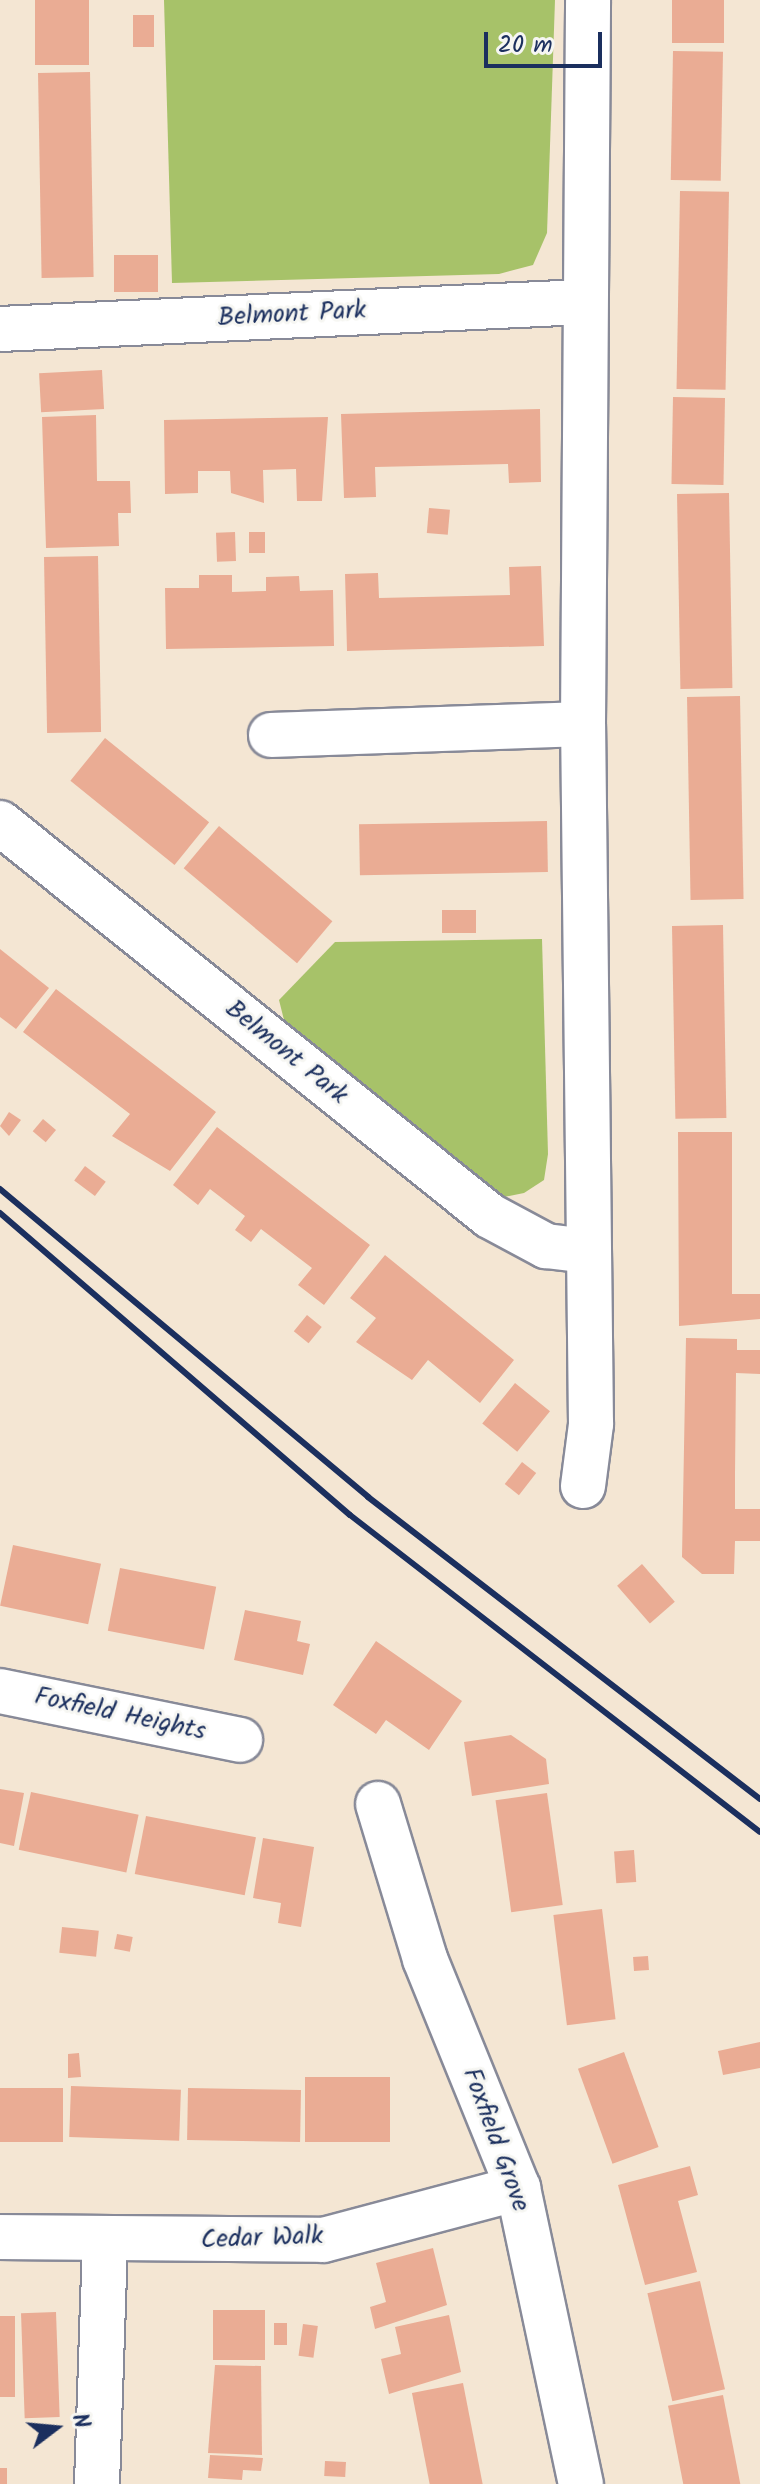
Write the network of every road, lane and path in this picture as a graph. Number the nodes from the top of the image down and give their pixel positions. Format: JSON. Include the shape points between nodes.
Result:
{"nodes":[{"id":1,"x":588,"y":0,"type":"edge"},
{"id":2,"x":584,"y":302,"type":"junction"},
{"id":3,"x":0,"y":329,"type":"edge"},
{"id":4,"x":583,"y":724,"type":"junction"},
{"id":5,"x":271,"y":735,"type":"dead end"},
{"id":6,"x":0,"y":823,"type":"edge"},
{"id":7,"x":588,"y":1251,"type":"junction"},
{"id":8,"x":583,"y":1486,"type":"dead end"},
{"id":9,"x":0,"y":1691,"type":"edge"},
{"id":10,"x":240,"y":1740,"type":"dead end"},
{"id":11,"x":378,"y":1804,"type":"dead end"},
{"id":12,"x":518,"y":2188,"type":"junction"},
{"id":13,"x":0,"y":2237,"type":"edge"},
{"id":14,"x":105,"y":2242,"type":"junction"},
{"id":15,"x":97,"y":2484,"type":"edge"},
{"id":16,"x":581,"y":2484,"type":"edge"}],
"edges":[{"from":1,"to":2,"type":"street"},
{"from":2,"to":3,"type":"street","name":"Belmont Park"},
{"from":2,"to":4,"type":"street"},
{"from":4,"to":5,"type":"street"},
{"from":4,"to":7,"type":"street"},
{"from":6,"to":7,"type":"street","name":"Belmont Park","via":[[490,1216],[546,1246]]},
{"from":7,"to":8,"type":"street","via":[[591,1424]]},
{"from":9,"to":10,"type":"street","name":"Foxfield Heights"},
{"from":11,"to":12,"type":"street","name":"Foxfield Grove","via":[[425,1959]]},
{"from":12,"to":14,"type":"street","name":"Cedar Walk","via":[[323,2240]]},
{"from":12,"to":16,"type":"street","name":"Foxfield Grove"},
{"from":13,"to":14,"type":"street","name":"Cedar Walk"},
{"from":14,"to":15,"type":"street"}]}
